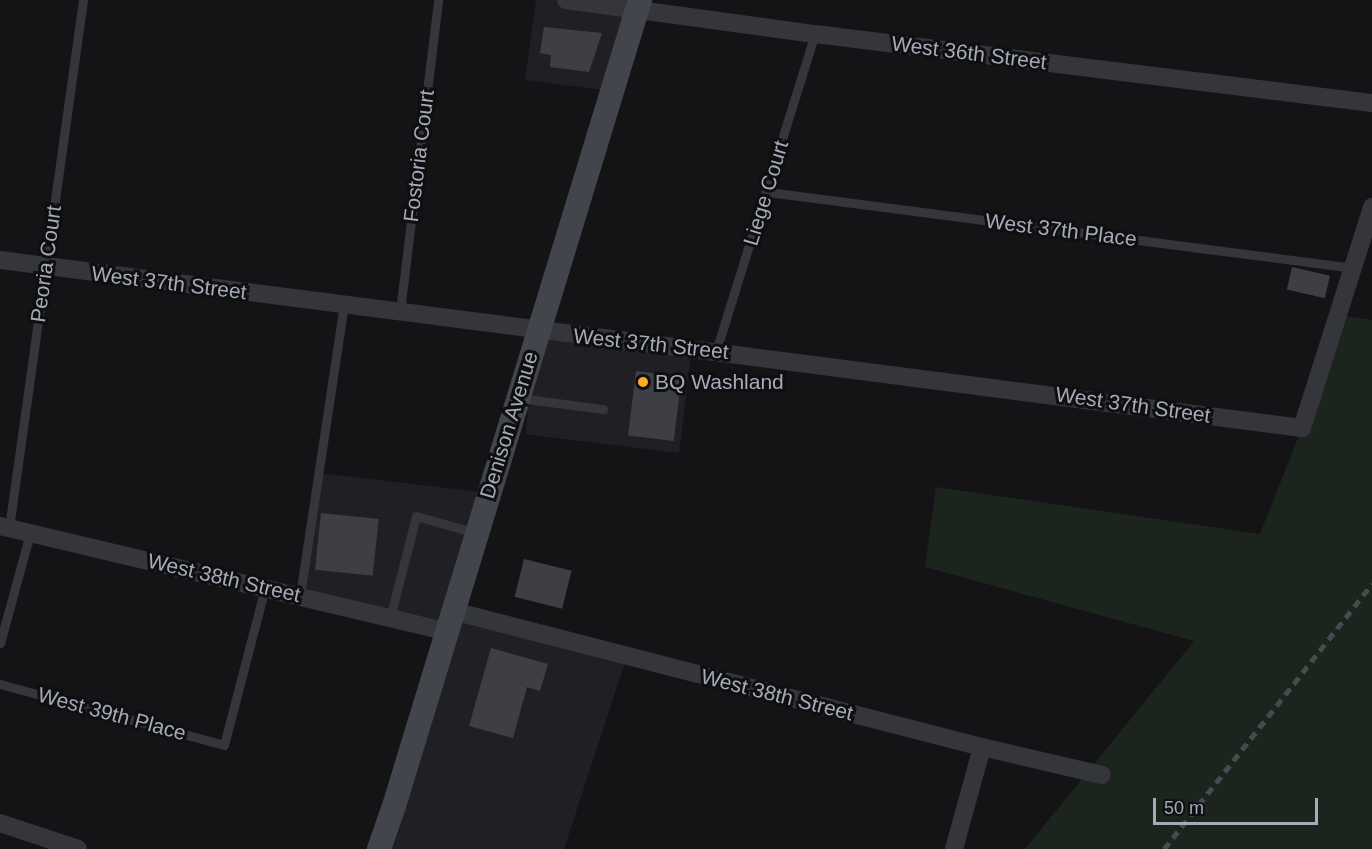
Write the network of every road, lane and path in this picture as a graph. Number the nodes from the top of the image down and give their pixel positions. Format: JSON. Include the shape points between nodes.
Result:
{"nodes":[{"id":1,"x":83,"y":0,"type":"edge"},
{"id":2,"x":438,"y":0,"type":"edge"},
{"id":3,"x":566,"y":0,"type":"edge"},
{"id":4,"x":638,"y":5,"type":"edge"},
{"id":5,"x":814,"y":34,"type":"junction"},
{"id":6,"x":1372,"y":103,"type":"edge"},
{"id":7,"x":768,"y":192,"type":"junction"},
{"id":8,"x":1372,"y":207,"type":"edge"},
{"id":9,"x":0,"y":260,"type":"edge"},
{"id":10,"x":45,"y":267,"type":"junction"},
{"id":11,"x":1354,"y":268,"type":"junction"},
{"id":12,"x":344,"y":305,"type":"junction"},
{"id":13,"x":400,"y":311,"type":"junction"},
{"id":14,"x":538,"y":330,"type":"junction"},
{"id":15,"x":717,"y":351,"type":"junction"},
{"id":16,"x":517,"y":398,"type":"junction"},
{"id":17,"x":603,"y":409,"type":"dead end"},
{"id":18,"x":4,"y":527,"type":"edge"},
{"id":19,"x":30,"y":533,"type":"junction"},
{"id":20,"x":476,"y":533,"type":"junction"},
{"id":21,"x":265,"y":588,"type":"junction"},
{"id":22,"x":300,"y":595,"type":"junction"},
{"id":23,"x":390,"y":618,"type":"junction"},
{"id":24,"x":450,"y":621,"type":"junction"},
{"id":25,"x":0,"y":643,"type":"edge"},
{"id":26,"x":0,"y":684,"type":"edge"},
{"id":27,"x":982,"y":747,"type":"junction"},
{"id":28,"x":1102,"y":775,"type":"dead end"},
{"id":29,"x":0,"y":823,"type":"edge"},
{"id":30,"x":78,"y":849,"type":"edge"},
{"id":31,"x":379,"y":849,"type":"edge"},
{"id":32,"x":954,"y":849,"type":"edge"}],
"edges":[{"from":1,"to":10,"type":"lane","name":"Peoria Court"},
{"from":2,"to":13,"type":"lane","name":"Fostoria Court"},
{"from":3,"to":4,"type":"street","name":"West 36th Street"},
{"from":4,"to":5,"type":"street","name":"West 36th Street"},
{"from":4,"to":14,"type":"main road","name":"Denison Avenue"},
{"from":5,"to":6,"type":"street","name":"West 36th Street"},
{"from":5,"to":7,"type":"lane","name":"Liege Court"},
{"from":7,"to":11,"type":"lane","name":"West 37th Place"},
{"from":7,"to":15,"type":"lane","name":"Liege Court"},
{"from":8,"to":11,"type":"street"},
{"from":9,"to":10,"type":"street","name":"West 37th Street"},
{"from":10,"to":12,"type":"street","name":"West 37th Street"},
{"from":10,"to":18,"type":"lane","name":"Peoria Court"},
{"from":11,"to":15,"type":"street","name":"West 37th Street","via":[[1302,428]]},
{"from":12,"to":13,"type":"street","name":"West 37th Street"},
{"from":12,"to":22,"type":"lane"},
{"from":13,"to":14,"type":"street","name":"West 37th Street"},
{"from":14,"to":15,"type":"street","name":"West 37th Street"},
{"from":14,"to":16,"type":"main road","name":"Denison Avenue"},
{"from":16,"to":17,"type":"lane"},
{"from":16,"to":20,"type":"main road","name":"Denison Avenue"},
{"from":18,"to":19,"type":"street","name":"West 38th Street"},
{"from":19,"to":21,"type":"street","name":"West 38th Street"},
{"from":19,"to":25,"type":"lane"},
{"from":20,"to":23,"type":"lane","via":[[416,516]]},
{"from":20,"to":24,"type":"main road","name":"Denison Avenue"},
{"from":21,"to":22,"type":"street","name":"West 38th Street"},
{"from":21,"to":26,"type":"lane","name":"West 39th Place","via":[[224,744]]},
{"from":22,"to":23,"type":"street","name":"West 38th Street"},
{"from":23,"to":24,"type":"street","name":"West 38th Street"},
{"from":24,"to":27,"type":"street","name":"West 38th Street"},
{"from":24,"to":31,"type":"main road","name":"Denison Avenue"},
{"from":27,"to":28,"type":"street","name":"West 38th Street"},
{"from":27,"to":32,"type":"street"},
{"from":29,"to":30,"type":"street"}]}
